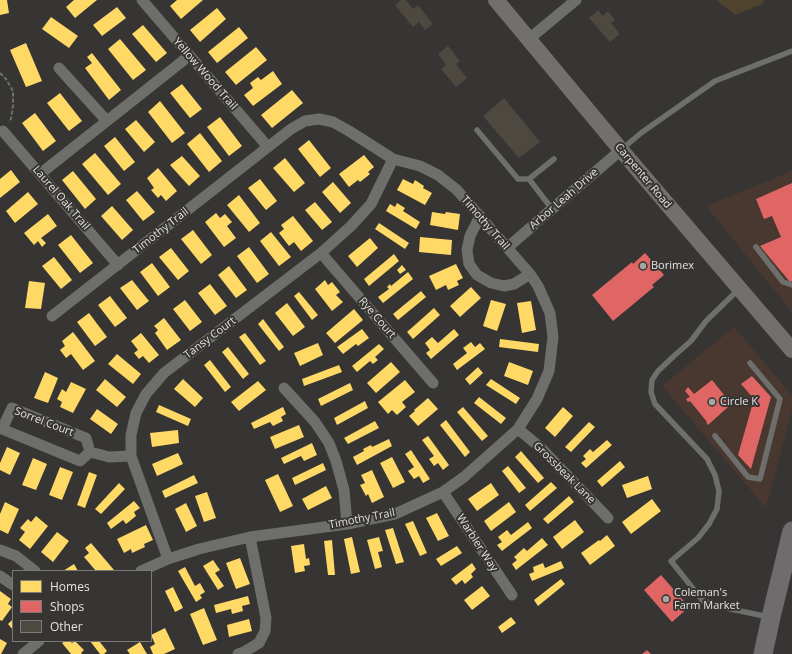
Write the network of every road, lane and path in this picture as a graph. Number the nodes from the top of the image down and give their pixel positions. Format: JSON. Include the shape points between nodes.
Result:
{"nodes":[{"id":1,"x":142,"y":0,"type":"edge"},
{"id":2,"x":496,"y":0,"type":"edge"},
{"id":3,"x":576,"y":0,"type":"edge"},
{"id":4,"x":529,"y":39,"type":"junction"},
{"id":5,"x":792,"y":51,"type":"edge"},
{"id":6,"x":189,"y":56,"type":"junction"},
{"id":7,"x":59,"y":68,"type":"dead end"},
{"id":8,"x":0,"y":73,"type":"edge"},
{"id":9,"x":106,"y":120,"type":"junction"},
{"id":10,"x":477,"y":130,"type":"dead end"},
{"id":11,"x":3,"y":132,"type":"joint"},
{"id":12,"x":268,"y":148,"type":"junction"},
{"id":13,"x":621,"y":150,"type":"junction"},
{"id":14,"x":393,"y":159,"type":"junction"},
{"id":15,"x":554,"y":159,"type":"dead end"},
{"id":16,"x":40,"y":174,"type":"junction"},
{"id":17,"x":529,"y":179,"type":"junction"},
{"id":18,"x":552,"y":208,"type":"junction"},
{"id":19,"x":480,"y":216,"type":"junction"},
{"id":20,"x":756,"y":247,"type":"dead end"},
{"id":21,"x":507,"y":248,"type":"junction"},
{"id":22,"x":321,"y":253,"type":"junction"},
{"id":23,"x":118,"y":265,"type":"junction"},
{"id":24,"x":530,"y":274,"type":"junction"},
{"id":25,"x":792,"y":285,"type":"edge"},
{"id":26,"x":740,"y":288,"type":"junction"},
{"id":27,"x":52,"y":316,"type":"dead end"},
{"id":28,"x":792,"y":350,"type":"edge"},
{"id":29,"x":750,"y":363,"type":"dead end"},
{"id":30,"x":433,"y":382,"type":"dead end"},
{"id":31,"x":284,"y":388,"type":"dead end"},
{"id":32,"x":518,"y":430,"type":"junction"},
{"id":33,"x":714,"y":436,"type":"dead end"},
{"id":34,"x":90,"y":452,"type":"junction"},
{"id":35,"x":131,"y":456,"type":"junction"},
{"id":36,"x":443,"y":492,"type":"junction"},
{"id":37,"x":608,"y":518,"type":"dead end"},
{"id":38,"x":347,"y":524,"type":"junction"},
{"id":39,"x":792,"y":531,"type":"edge"},
{"id":40,"x":250,"y":537,"type":"junction"},
{"id":41,"x":0,"y":550,"type":"edge"},
{"id":42,"x":168,"y":559,"type":"junction"},
{"id":43,"x":34,"y":570,"type":"edge"},
{"id":44,"x":143,"y":570,"type":"edge"},
{"id":45,"x":0,"y":576,"type":"edge"},
{"id":46,"x":12,"y":584,"type":"edge"},
{"id":47,"x":512,"y":595,"type":"dead end"},
{"id":48,"x":771,"y":617,"type":"junction"},
{"id":49,"x":38,"y":642,"type":"edge"},
{"id":50,"x":23,"y":654,"type":"edge"},
{"id":51,"x":238,"y":654,"type":"edge"},
{"id":52,"x":763,"y":654,"type":"edge"}],
"edges":[{"from":1,"to":6,"type":"street","name":"Yellow Wood Trail"},
{"from":2,"to":4,"type":"main road","name":"Carpenter Road"},
{"from":3,"to":4,"type":"street"},
{"from":4,"to":13,"type":"main road","name":"Carpenter Road"},
{"from":5,"to":13,"type":"lane","via":[[715,81]]},
{"from":6,"to":9,"type":"street"},
{"from":6,"to":12,"type":"street","name":"Yellow Wood Trail"},
{"from":7,"to":9,"type":"street"},
{"from":8,"to":11,"type":"path","via":[[13,91],[11,119]]},
{"from":9,"to":16,"type":"street"},
{"from":10,"to":17,"type":"lane","via":[[518,179]]},
{"from":11,"to":16,"type":"street","name":"Laurel Oak Trail"},
{"from":12,"to":14,"type":"street","name":"Timothy Trail","via":[[305,122],[319,119],[333,122]]},
{"from":12,"to":23,"type":"street","name":"Timothy Trail"},
{"from":13,"to":18,"type":"street","name":"Arbor Leah Drive"},
{"from":13,"to":26,"type":"main road","name":"Carpenter Road"},
{"from":14,"to":19,"type":"street","name":"Timothy Trail","via":[[420,166],[438,175]]},
{"from":14,"to":22,"type":"street","name":"Tansy Court","via":[[371,204]]},
{"from":15,"to":17,"type":"lane"},
{"from":16,"to":23,"type":"street","name":"Laurel Oak Trail"},
{"from":17,"to":18,"type":"lane"},
{"from":18,"to":21,"type":"street","name":"Arbor Leah Drive"},
{"from":19,"to":21,"type":"street","name":"Timothy Trail"},
{"from":19,"to":24,"type":"street","via":[[470,236],[467,250],[469,264],[491,283],[504,286],[514,284]]},
{"from":20,"to":25,"type":"lane","via":[[783,282]]},
{"from":21,"to":24,"type":"street","name":"Timothy Trail"},
{"from":22,"to":30,"type":"street","name":"Rye Court"},
{"from":22,"to":35,"type":"street","name":"Tansy Court","via":[[164,373],[146,394],[136,413],[131,435]]},
{"from":23,"to":27,"type":"street","name":"Timothy Trail"},
{"from":24,"to":32,"type":"street","name":"Timothy Trail","via":[[550,313],[553,337],[549,371],[537,399]]},
{"from":26,"to":28,"type":"main road","name":"Carpenter Road"},
{"from":26,"to":48,"type":"lane","via":[[706,321],[691,342],[658,371],[652,380],[651,392],[655,404],[707,459],[715,475],[719,492],[717,508],[709,524],[698,538],[671,561],[703,601]]},
{"from":29,"to":33,"type":"lane","via":[[780,399],[760,479],[748,477]]},
{"from":31,"to":38,"type":"street","via":[[315,422],[329,443],[344,490]]},
{"from":32,"to":36,"type":"street","name":"Timothy Trail"},
{"from":32,"to":37,"type":"street","name":"Grossbeak Lane","via":[[541,448]]},
{"from":34,"to":34,"type":"street","name":"Sorrel Court","via":[[86,438],[12,408],[2,430],[80,461]]},
{"from":34,"to":35,"type":"street","via":[[109,457]]},
{"from":35,"to":42,"type":"street","name":"Tansy Court"},
{"from":36,"to":38,"type":"street","name":"Timothy Trail","via":[[395,514]]},
{"from":36,"to":47,"type":"street","name":"Warbler Way"},
{"from":38,"to":40,"type":"street","name":"Timothy Trail"},
{"from":39,"to":48,"type":"highway"},
{"from":40,"to":42,"type":"street","name":"Timothy Trail"},
{"from":40,"to":51,"type":"street","via":[[266,618],[266,631],[259,643]]},
{"from":41,"to":43,"type":"street","via":[[16,556]]},
{"from":42,"to":44,"type":"street","name":"Timothy Trail"},
{"from":45,"to":46,"type":"street"},
{"from":48,"to":52,"type":"highway"},
{"from":49,"to":50,"type":"street"}]}
